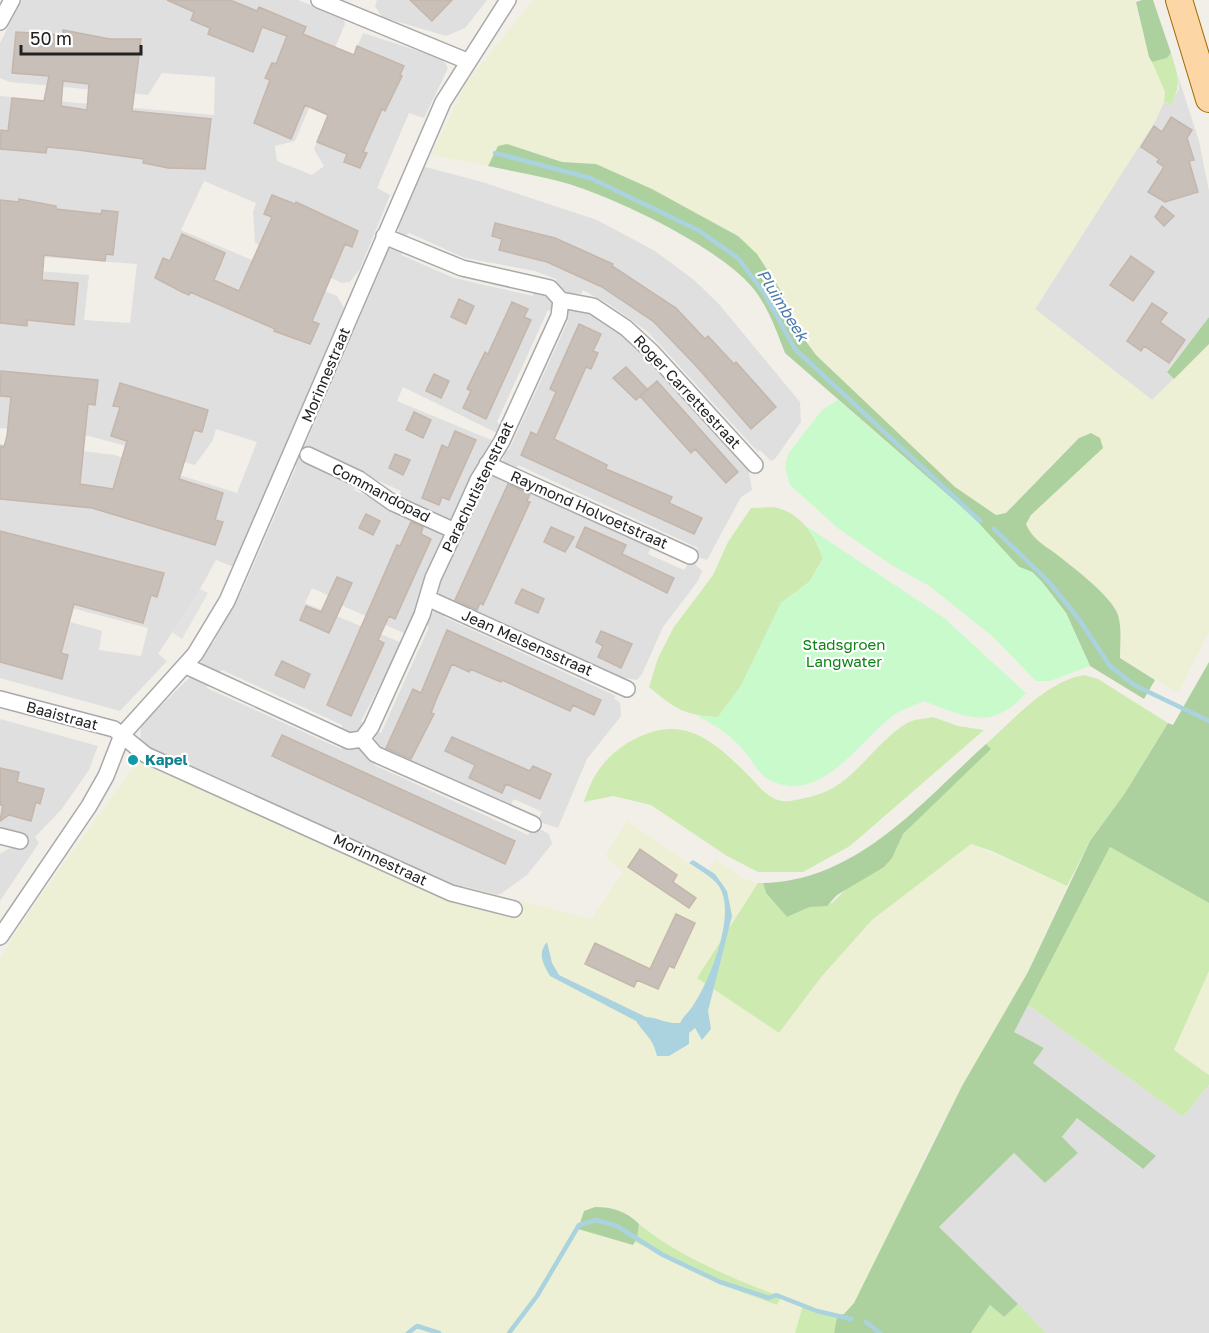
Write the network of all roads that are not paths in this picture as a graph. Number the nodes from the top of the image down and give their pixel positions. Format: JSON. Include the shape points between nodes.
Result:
{"nodes":[{"id":1,"x":12,"y":0,"type":"edge"},
{"id":2,"x":319,"y":0,"type":"edge"},
{"id":3,"x":508,"y":0,"type":"edge"},
{"id":4,"x":1179,"y":0,"type":"edge"},
{"id":5,"x":0,"y":22,"type":"edge"},
{"id":6,"x":466,"y":61,"type":"junction"},
{"id":7,"x":1209,"y":99,"type":"edge"},
{"id":8,"x":384,"y":236,"type":"junction"},
{"id":9,"x":561,"y":300,"type":"junction"},
{"id":10,"x":308,"y":455,"type":"dead end"},
{"id":11,"x":488,"y":464,"type":"junction"},
{"id":12,"x":755,"y":465,"type":"dead end"},
{"id":13,"x":455,"y":531,"type":"junction"},
{"id":14,"x":690,"y":556,"type":"dead end"},
{"id":15,"x":427,"y":598,"type":"junction"},
{"id":16,"x":186,"y":666,"type":"junction"},
{"id":17,"x":627,"y":689,"type":"dead end"},
{"id":18,"x":0,"y":699,"type":"edge"},
{"id":19,"x":122,"y":735,"type":"junction"},
{"id":20,"x":362,"y":739,"type":"junction"},
{"id":21,"x":533,"y":824,"type":"dead end"},
{"id":22,"x":0,"y":836,"type":"edge"},
{"id":23,"x":20,"y":841,"type":"dead end"},
{"id":24,"x":514,"y":909,"type":"dead end"},
{"id":25,"x":0,"y":937,"type":"edge"}],
"edges":[{"from":1,"to":5,"type":"street"},
{"from":2,"to":6,"type":"street"},
{"from":3,"to":6,"type":"street","name":"Morinnestraat"},
{"from":4,"to":7,"type":"main road"},
{"from":6,"to":8,"type":"street","name":"Morinnestraat","via":[[443,102]]},
{"from":8,"to":9,"type":"street","name":"Roger Carrettestraat","via":[[462,268],[550,288]]},
{"from":8,"to":16,"type":"street","name":"Morinnestraat","via":[[234,587]]},
{"from":9,"to":11,"type":"street","name":"Parachutistenstraat","via":[[560,316]]},
{"from":9,"to":12,"type":"street","name":"Roger Carrettestraat","via":[[593,306],[626,328]]},
{"from":10,"to":13,"type":"street","name":"Commandopad"},
{"from":11,"to":13,"type":"street","name":"Parachutistenstraat"},
{"from":11,"to":14,"type":"street","name":"Raymond Holvoetstraat"},
{"from":13,"to":15,"type":"street","name":"Parachutistenstraat"},
{"from":15,"to":17,"type":"street","name":"Jean Melsensstraat"},
{"from":15,"to":20,"type":"street","name":"Parachutistenstraat","via":[[371,728]]},
{"from":16,"to":19,"type":"street","name":"Morinnestraat"},
{"from":16,"to":20,"type":"street","via":[[349,741]]},
{"from":18,"to":19,"type":"street","name":"Baaistraat","via":[[114,729]]},
{"from":19,"to":24,"type":"street","name":"Morinnestraat","via":[[146,755],[451,893]]},
{"from":19,"to":25,"type":"street","name":"Morinnestraat","via":[[89,806]]},
{"from":20,"to":21,"type":"street","via":[[375,754]]},
{"from":22,"to":23,"type":"street"}]}
